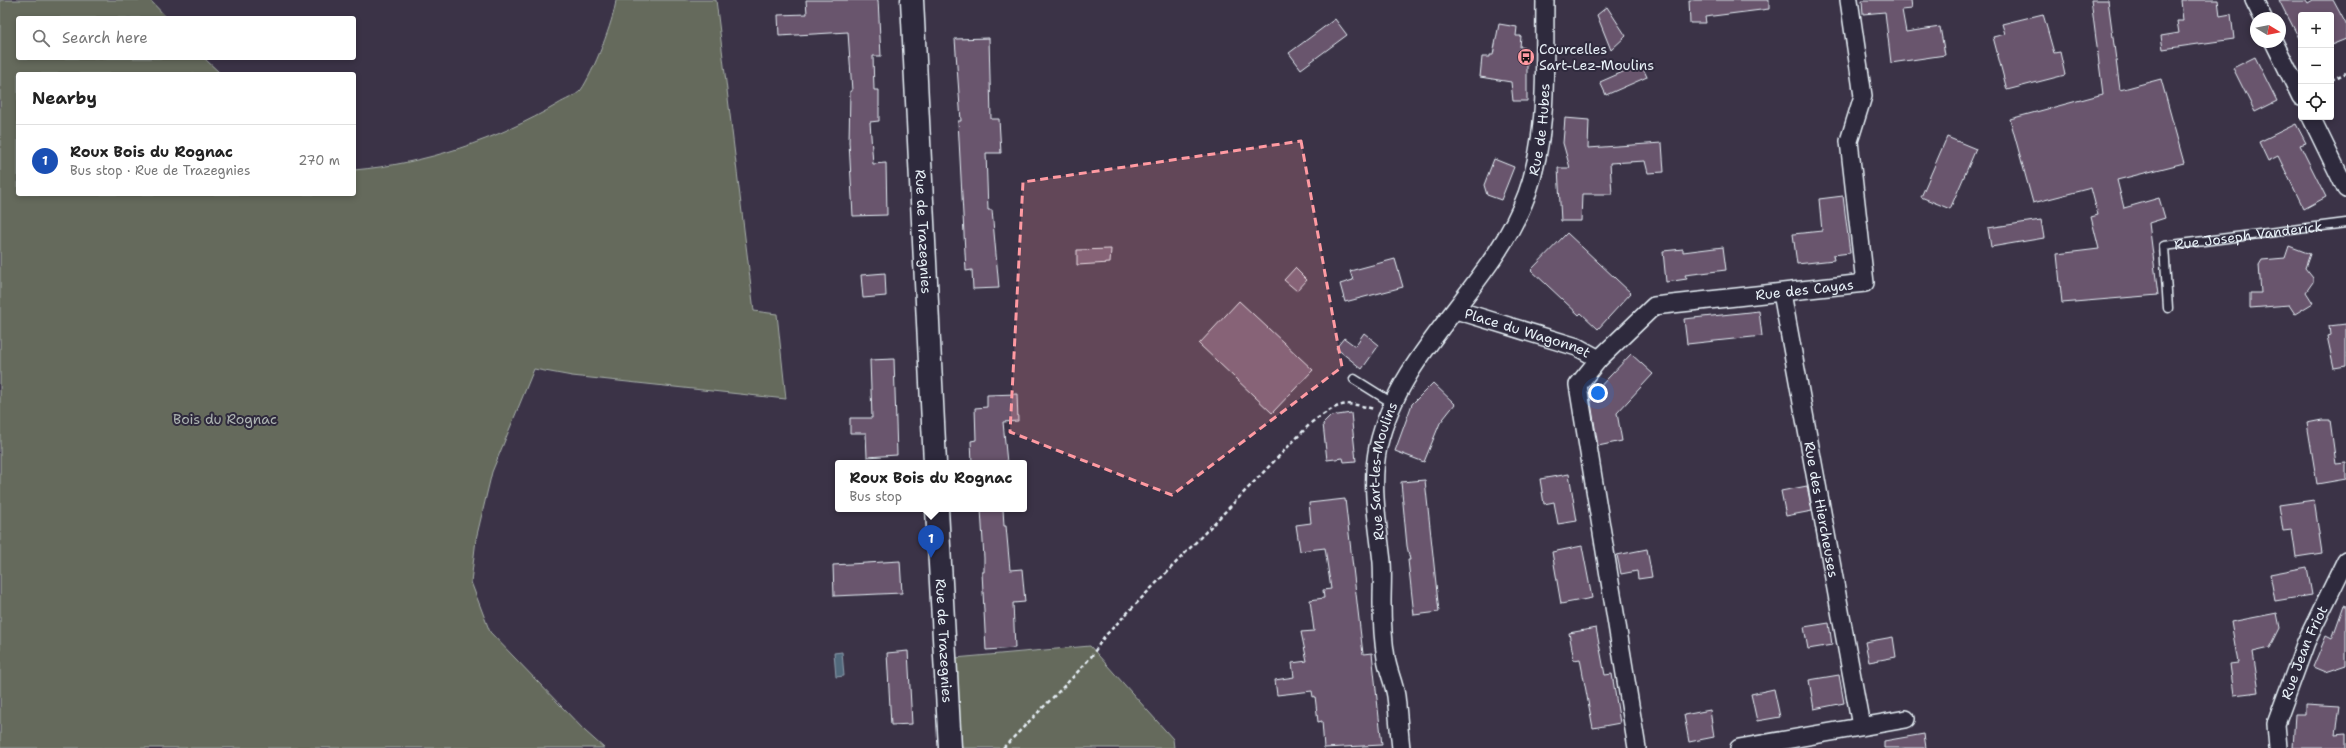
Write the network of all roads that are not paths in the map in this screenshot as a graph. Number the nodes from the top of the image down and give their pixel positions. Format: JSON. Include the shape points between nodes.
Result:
{"nodes":[{"id":1,"x":912,"y":0,"type":"edge"},
{"id":2,"x":1545,"y":0,"type":"edge"},
{"id":3,"x":1849,"y":0,"type":"edge"},
{"id":4,"x":2254,"y":0,"type":"edge"},
{"id":5,"x":2259,"y":12,"type":"edge"},
{"id":6,"x":2277,"y":48,"type":"edge"},
{"id":7,"x":2298,"y":91,"type":"edge"},
{"id":8,"x":2312,"y":120,"type":"edge"},
{"id":9,"x":2346,"y":189,"type":"edge"},
{"id":10,"x":2346,"y":223,"type":"edge"},
{"id":11,"x":1510,"y":230,"type":"joint"},
{"id":12,"x":1782,"y":293,"type":"junction"},
{"id":13,"x":2168,"y":308,"type":"dead end"},
{"id":14,"x":1456,"y":310,"type":"junction"},
{"id":15,"x":1599,"y":359,"type":"junction"},
{"id":16,"x":1354,"y":379,"type":"dead end"},
{"id":17,"x":1392,"y":408,"type":"junction"},
{"id":18,"x":935,"y":460,"type":"edge"},
{"id":19,"x":937,"y":512,"type":"edge"},
{"id":20,"x":2346,"y":560,"type":"edge"},
{"id":21,"x":1906,"y":719,"type":"dead end"},
{"id":22,"x":1861,"y":726,"type":"junction"},
{"id":23,"x":950,"y":748,"type":"edge"},
{"id":24,"x":1401,"y":748,"type":"edge"},
{"id":25,"x":1637,"y":748,"type":"edge"},
{"id":26,"x":1739,"y":748,"type":"edge"},
{"id":27,"x":2278,"y":748,"type":"edge"}],
"edges":[{"from":1,"to":18,"type":"main road","name":"Rue de Trazegnies"},
{"from":2,"to":11,"type":"street","name":"Rue de Hubes","via":[[1544,107],[1538,156],[1527,195]]},
{"from":3,"to":12,"type":"street","name":"Rue des Cayas","via":[[1863,96],[1849,141],[1865,283]]},
{"from":4,"to":5,"type":"street"},
{"from":6,"to":7,"type":"street"},
{"from":8,"to":9,"type":"street"},
{"from":10,"to":13,"type":"lane","name":"Rue Joseph Vanderick","via":[[2164,246]]},
{"from":11,"to":14,"type":"street","name":"Rue Sart-les-Moulins"},
{"from":12,"to":15,"type":"street","name":"Rue des Cayas","via":[[1654,306]]},
{"from":12,"to":22,"type":"street","name":"Rue des Hiercheuses"},
{"from":14,"to":15,"type":"street","name":"Place du Wagonnet","via":[[1577,347]]},
{"from":14,"to":17,"type":"street","name":"Rue Sart-les-Moulins","via":[[1409,374]]},
{"from":15,"to":25,"type":"street","via":[[1578,385]]},
{"from":16,"to":17,"type":"lane"},
{"from":17,"to":24,"type":"street","name":"Rue Sart-les-Moulins","via":[[1376,459],[1375,511],[1382,565],[1386,659],[1396,695]]},
{"from":19,"to":23,"type":"main road","name":"Rue de Trazegnies"},
{"from":20,"to":27,"type":"street","name":"Rue Jean Friot","via":[[2306,642],[2276,724]]},
{"from":21,"to":22,"type":"street"},
{"from":22,"to":26,"type":"street"}]}
